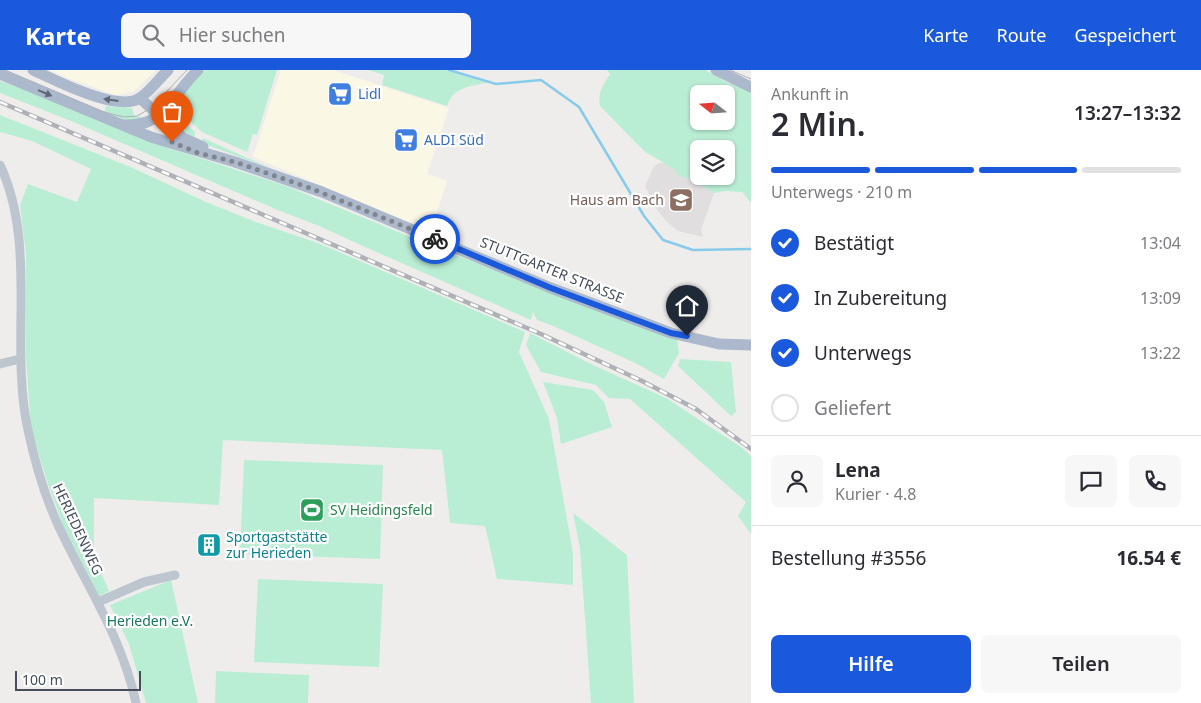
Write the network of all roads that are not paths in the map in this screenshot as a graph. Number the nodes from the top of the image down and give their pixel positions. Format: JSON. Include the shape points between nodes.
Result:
{"nodes":[{"id":1,"x":33,"y":70,"type":"edge"},
{"id":2,"x":168,"y":70,"type":"edge"},
{"id":3,"x":198,"y":70,"type":"edge"},
{"id":4,"x":716,"y":70,"type":"edge"},
{"id":5,"x":0,"y":74,"type":"edge"},
{"id":6,"x":751,"y":87,"type":"edge"},
{"id":7,"x":140,"y":98,"type":"junction"},
{"id":8,"x":154,"y":118,"type":"junction"},
{"id":9,"x":122,"y":125,"type":"junction"},
{"id":10,"x":172,"y":142,"type":"junction"},
{"id":11,"x":235,"y":162,"type":"junction"},
{"id":12,"x":0,"y":165,"type":"edge"},
{"id":13,"x":751,"y":345,"type":"edge"},
{"id":14,"x":20,"y":359,"type":"junction"},
{"id":15,"x":0,"y":364,"type":"edge"},
{"id":16,"x":175,"y":575,"type":"dead end"},
{"id":17,"x":98,"y":602,"type":"junction"},
{"id":18,"x":136,"y":703,"type":"edge"}],
"edges":[{"from":7,"to":1,"type":"main road","one_way":true,"via":[[133,101],[103,99]]},
{"from":2,"to":7,"type":"main road"},
{"from":3,"to":8,"type":"main road"},
{"from":4,"to":6,"type":"main road"},
{"from":5,"to":9,"type":"main road","name":"STUTTGARTER STRASSE","one_way":true},
{"from":7,"to":8,"type":"main road","name":"STUTTGARTER STRASSE"},
{"from":8,"to":9,"type":"main road","name":"STUTTGARTER STRASSE","via":[[135,125]]},
{"from":8,"to":10,"type":"main road","name":"STUTTGARTER STRASSE","via":[[159,133]]},
{"from":8,"to":11,"type":"main road","name":"STUTTGARTER STRASSE","via":[[183,138]]},
{"from":9,"to":10,"type":"main road","name":"STUTTGARTER STRASSE"},
{"from":10,"to":11,"type":"main road","name":"STUTTGARTER STRASSE","via":[[198,153]]},
{"from":11,"to":13,"type":"main road","name":"STUTTGARTER STRASSE","via":[[347,202],[551,288],[671,333],[719,344]]},
{"from":12,"to":14,"type":"street","name":"HERIEDENWEG","via":[[14,209],[20,256]]},
{"from":14,"to":15,"type":"street"},
{"from":14,"to":17,"type":"street","name":"HERIEDENWEG","via":[[28,429],[42,484],[59,527]]},
{"from":16,"to":17,"type":"street","via":[[144,582]]},
{"from":17,"to":18,"type":"street","name":"HERIEDENWEG","via":[[128,671]]}]}
